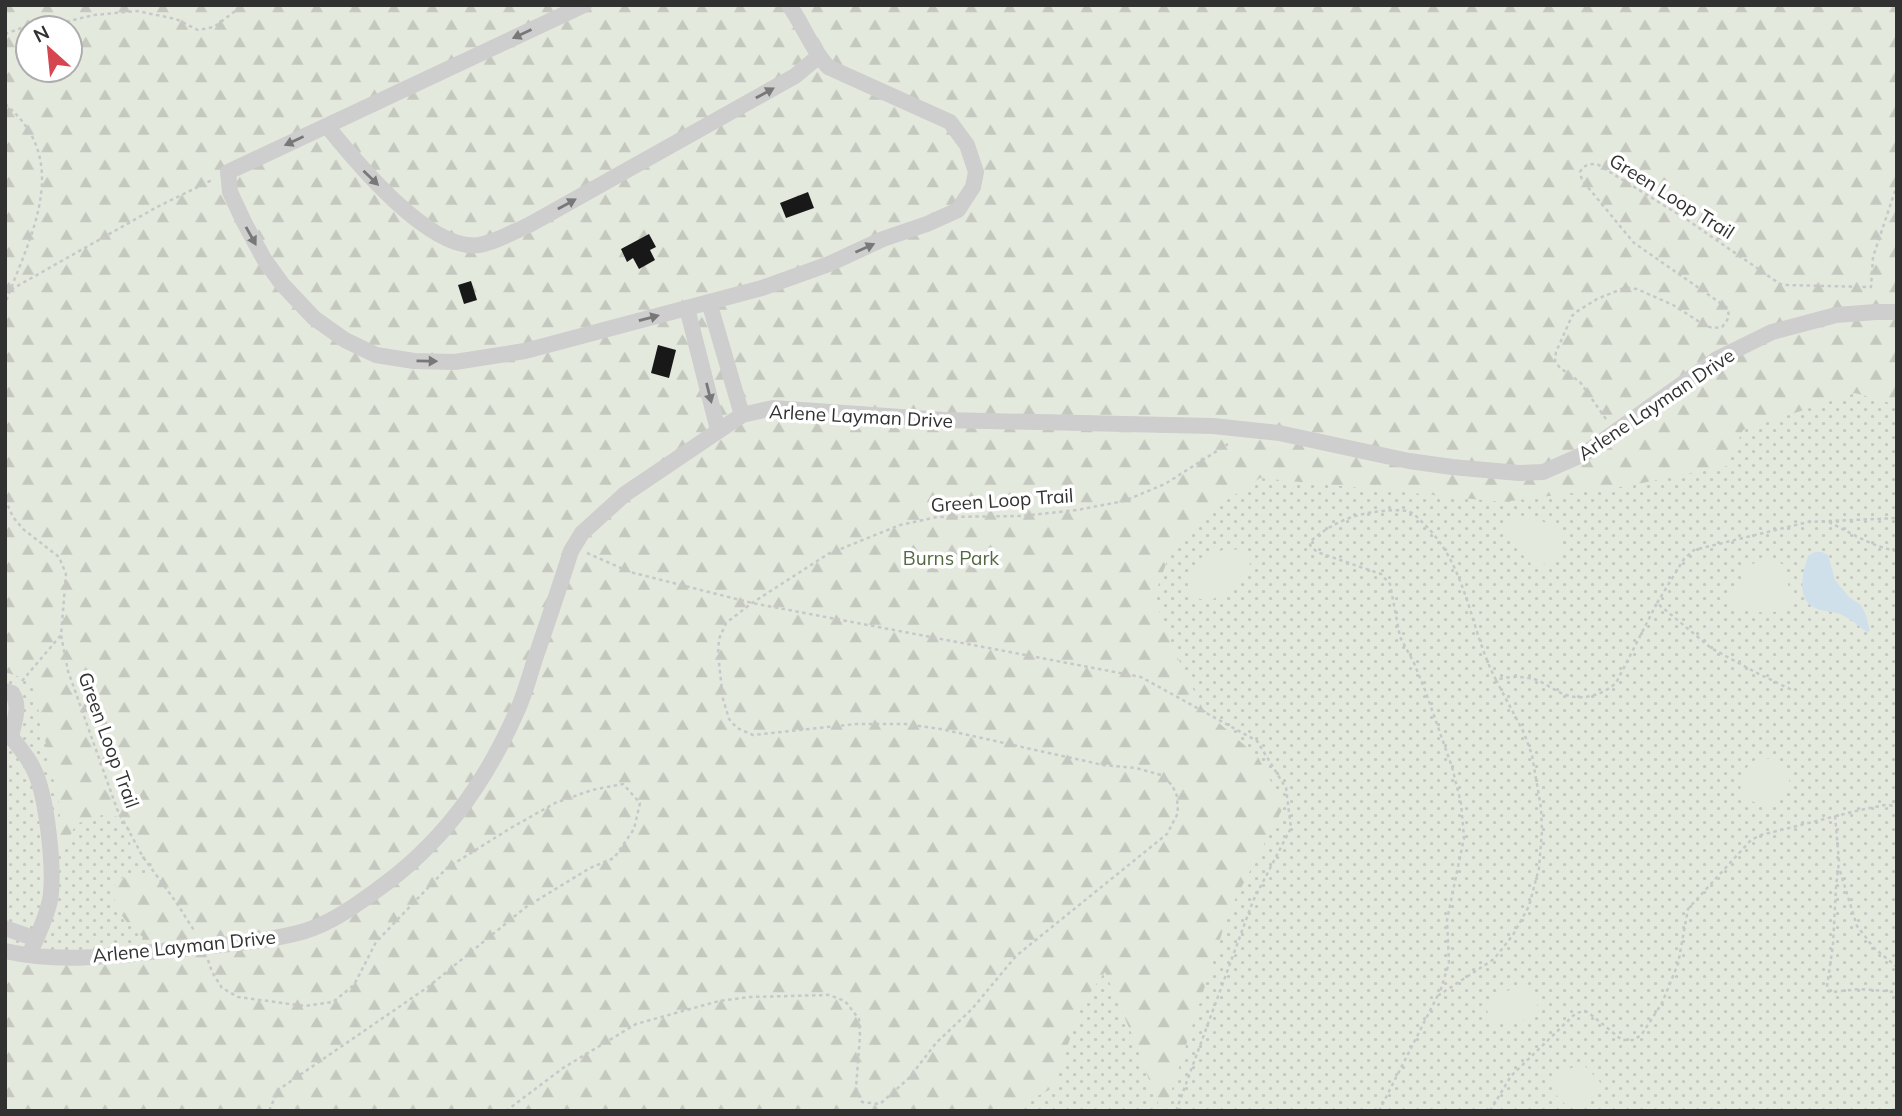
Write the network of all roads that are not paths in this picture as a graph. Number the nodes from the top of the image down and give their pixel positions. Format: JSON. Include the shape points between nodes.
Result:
{"nodes":[{"id":1,"x":584,"y":5,"type":"edge"},
{"id":2,"x":789,"y":5,"type":"edge"},
{"id":3,"x":819,"y":56,"type":"junction"},
{"id":4,"x":327,"y":126,"type":"junction"},
{"id":5,"x":709,"y":302,"type":"junction"},
{"id":6,"x":687,"y":308,"type":"junction"},
{"id":7,"x":1897,"y":312,"type":"edge"},
{"id":8,"x":742,"y":415,"type":"junction"},
{"id":9,"x":718,"y":430,"type":"junction"},
{"id":10,"x":9,"y":692,"type":"edge"},
{"id":11,"x":8,"y":736,"type":"edge"},
{"id":12,"x":5,"y":928,"type":"edge"},
{"id":13,"x":36,"y":939,"type":"junction"},
{"id":14,"x":5,"y":951,"type":"edge"},
{"id":15,"x":29,"y":955,"type":"junction"}],
"edges":[{"from":1,"to":4,"type":"street","one_way":true},
{"from":2,"to":3,"type":"street"},
{"from":4,"to":3,"type":"street","one_way":true,"via":[[366,174],[428,228],[453,241],[477,245],[529,225],[794,76]]},
{"from":5,"to":3,"type":"street","one_way":true,"via":[[829,264],[958,210],[973,187],[976,172],[967,145],[950,122],[828,67]]},
{"from":4,"to":6,"type":"street","one_way":true,"via":[[228,173],[230,192],[264,259],[314,318],[345,340],[376,355],[455,362],[525,351]]},
{"from":5,"to":6,"type":"street"},
{"from":5,"to":8,"type":"street"},
{"from":6,"to":9,"type":"street","one_way":true},
{"from":7,"to":8,"type":"street","name":"Arlene Layman Drive","via":[[1836,315],[1772,332],[1717,359],[1584,454],[1543,471],[1430,464],[1279,433],[1213,426],[944,421],[773,408]]},
{"from":8,"to":9,"type":"street","name":"Arlene Layman Drive"},
{"from":9,"to":15,"type":"street","name":"Arlene Layman Drive","via":[[625,494],[582,533],[518,710],[477,788],[429,847],[401,873],[330,921],[287,935],[136,954]]},
{"from":10,"to":11,"type":"street","via":[[18,706]]},
{"from":11,"to":13,"type":"street","via":[[34,768],[46,812],[50,900]]},
{"from":12,"to":13,"type":"street"},
{"from":13,"to":15,"type":"street"},
{"from":14,"to":15,"type":"street","name":"Arlene Layman Drive"}]}
